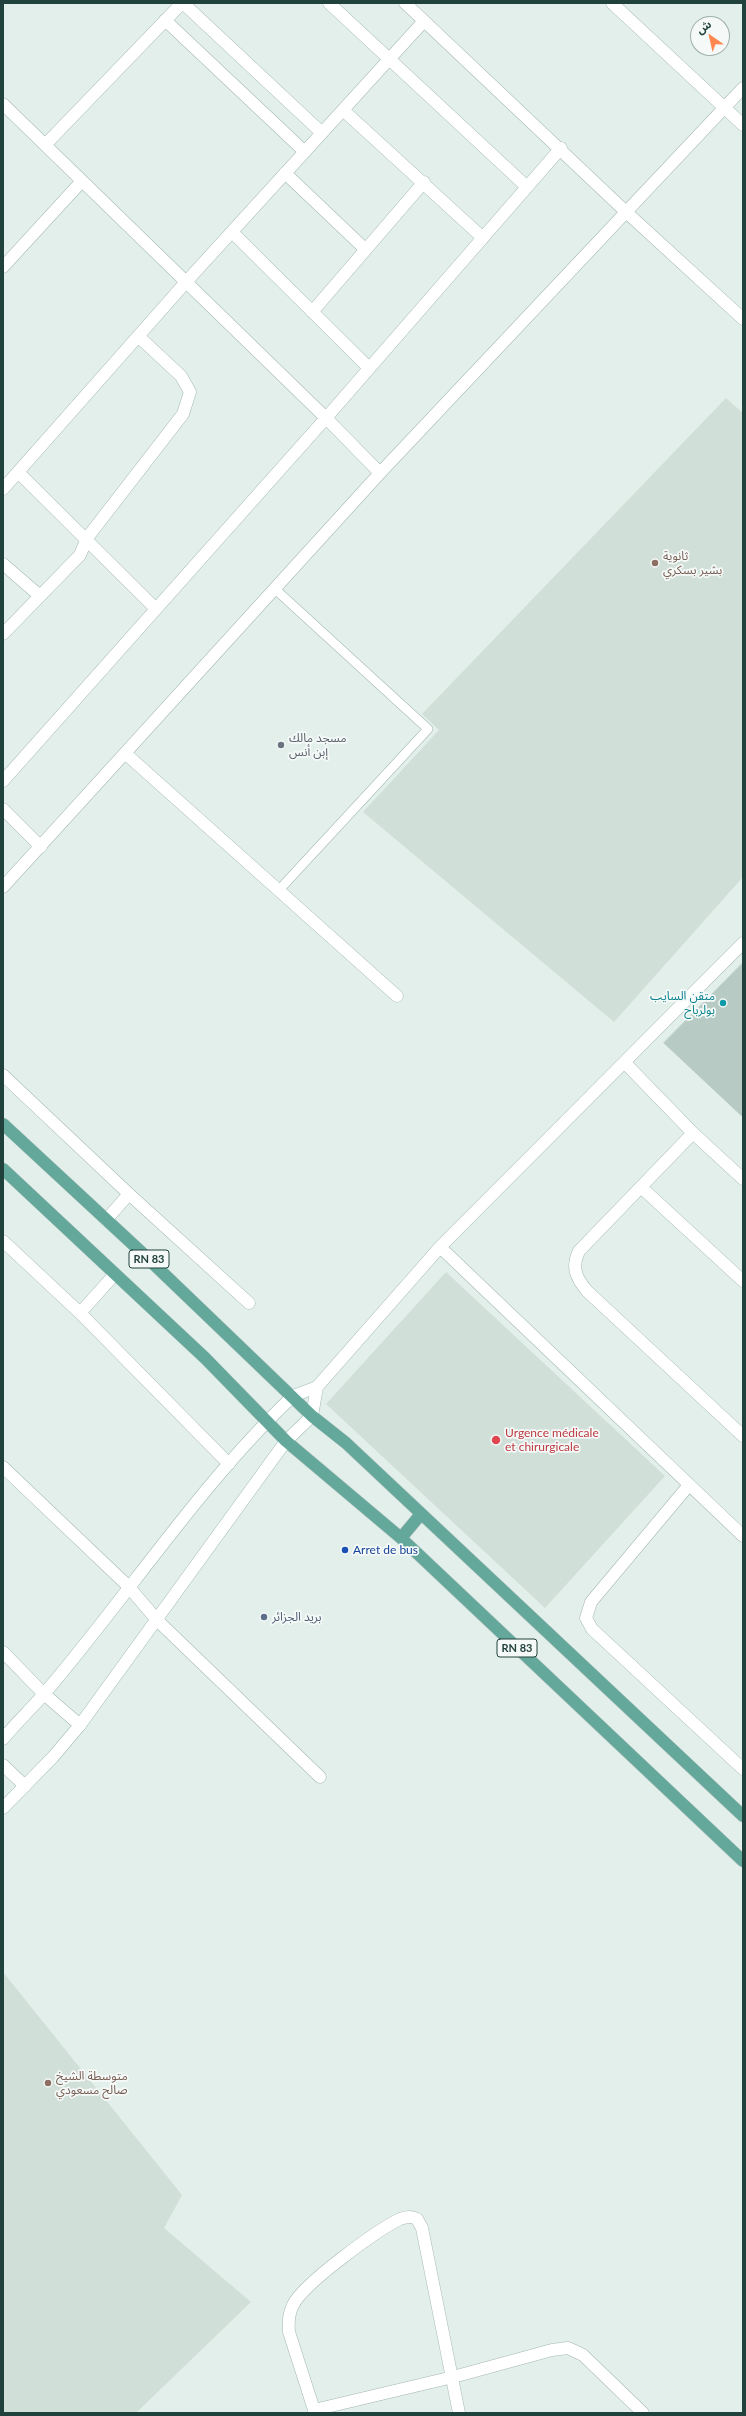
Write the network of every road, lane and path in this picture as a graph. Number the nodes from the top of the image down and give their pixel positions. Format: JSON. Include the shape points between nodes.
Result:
{"nodes":[{"id":1,"x":183,"y":3,"type":"edge"},
{"id":2,"x":329,"y":3,"type":"edge"},
{"id":3,"x":405,"y":3,"type":"edge"},
{"id":4,"x":612,"y":3,"type":"edge"},
{"id":5,"x":165,"y":20,"type":"junction"},
{"id":6,"x":424,"y":20,"type":"junction"},
{"id":7,"x":388,"y":60,"type":"junction"},
{"id":8,"x":743,"y":88,"type":"edge"},
{"id":9,"x":3,"y":104,"type":"edge"},
{"id":10,"x":724,"y":108,"type":"junction"},
{"id":11,"x":343,"y":110,"type":"junction"},
{"id":12,"x":743,"y":125,"type":"edge"},
{"id":13,"x":322,"y":133,"type":"junction"},
{"id":14,"x":45,"y":145,"type":"junction"},
{"id":15,"x":561,"y":148,"type":"junction"},
{"id":16,"x":305,"y":152,"type":"junction"},
{"id":17,"x":285,"y":173,"type":"junction"},
{"id":18,"x":82,"y":181,"type":"junction"},
{"id":19,"x":424,"y":182,"type":"junction"},
{"id":20,"x":527,"y":187,"type":"junction"},
{"id":21,"x":625,"y":211,"type":"junction"},
{"id":22,"x":232,"y":232,"type":"junction"},
{"id":23,"x":483,"y":238,"type":"junction"},
{"id":24,"x":365,"y":249,"type":"junction"},
{"id":25,"x":3,"y":267,"type":"edge"},
{"id":26,"x":186,"y":282,"type":"junction"},
{"id":27,"x":312,"y":312,"type":"junction"},
{"id":28,"x":743,"y":320,"type":"edge"},
{"id":29,"x":138,"y":336,"type":"junction"},
{"id":30,"x":369,"y":368,"type":"junction"},
{"id":31,"x":326,"y":418,"type":"junction"},
{"id":32,"x":18,"y":472,"type":"junction"},
{"id":33,"x":380,"y":473,"type":"junction"},
{"id":34,"x":3,"y":489,"type":"edge"},
{"id":35,"x":87,"y":538,"type":"junction"},
{"id":36,"x":3,"y":564,"type":"edge"},
{"id":37,"x":275,"y":589,"type":"junction"},
{"id":38,"x":40,"y":596,"type":"junction"},
{"id":39,"x":156,"y":609,"type":"junction"},
{"id":40,"x":3,"y":634,"type":"edge"},
{"id":41,"x":126,"y":754,"type":"junction"},
{"id":42,"x":3,"y":781,"type":"edge"},
{"id":43,"x":3,"y":809,"type":"edge"},
{"id":44,"x":41,"y":847,"type":"junction"},
{"id":45,"x":3,"y":887,"type":"edge"},
{"id":46,"x":278,"y":890,"type":"junction"},
{"id":47,"x":743,"y":943,"type":"edge"},
{"id":48,"x":397,"y":996,"type":"dead end"},
{"id":49,"x":625,"y":1063,"type":"junction"},
{"id":50,"x":3,"y":1075,"type":"edge"},
{"id":51,"x":3,"y":1124,"type":"edge"},
{"id":52,"x":693,"y":1133,"type":"junction"},
{"id":53,"x":3,"y":1169,"type":"edge"},
{"id":54,"x":743,"y":1179,"type":"edge"},
{"id":55,"x":642,"y":1188,"type":"junction"},
{"id":56,"x":129,"y":1194,"type":"junction"},
{"id":57,"x":106,"y":1220,"type":"junction"},
{"id":58,"x":3,"y":1241,"type":"edge"},
{"id":59,"x":440,"y":1247,"type":"junction"},
{"id":60,"x":115,"y":1274,"type":"junction"},
{"id":61,"x":743,"y":1281,"type":"edge"},
{"id":62,"x":249,"y":1303,"type":"dead end"},
{"id":63,"x":80,"y":1313,"type":"junction"},
{"id":64,"x":317,"y":1387,"type":"junction"},
{"id":65,"x":293,"y":1396,"type":"junction"},
{"id":66,"x":312,"y":1416,"type":"junction"},
{"id":67,"x":266,"y":1420,"type":"junction"},
{"id":68,"x":743,"y":1436,"type":"edge"},
{"id":69,"x":286,"y":1441,"type":"junction"},
{"id":70,"x":229,"y":1464,"type":"junction"},
{"id":71,"x":3,"y":1467,"type":"edge"},
{"id":72,"x":689,"y":1485,"type":"junction"},
{"id":73,"x":421,"y":1514,"type":"junction"},
{"id":74,"x":743,"y":1536,"type":"edge"},
{"id":75,"x":401,"y":1538,"type":"junction"},
{"id":76,"x":128,"y":1586,"type":"junction"},
{"id":77,"x":157,"y":1620,"type":"junction"},
{"id":78,"x":3,"y":1652,"type":"edge"},
{"id":79,"x":44,"y":1694,"type":"junction"},
{"id":80,"x":80,"y":1725,"type":"junction"},
{"id":81,"x":3,"y":1739,"type":"edge"},
{"id":82,"x":3,"y":1765,"type":"edge"},
{"id":83,"x":743,"y":1769,"type":"edge"},
{"id":84,"x":320,"y":1777,"type":"dead end"},
{"id":85,"x":25,"y":1786,"type":"junction"},
{"id":86,"x":3,"y":1808,"type":"edge"},
{"id":87,"x":743,"y":1816,"type":"edge"},
{"id":88,"x":743,"y":1860,"type":"edge"},
{"id":89,"x":453,"y":2377,"type":"junction"},
{"id":90,"x":314,"y":2412,"type":"edge"},
{"id":91,"x":459,"y":2413,"type":"edge"},
{"id":92,"x":643,"y":2413,"type":"edge"}],
"edges":[{"from":1,"to":5,"type":"street"},
{"from":1,"to":13,"type":"street"},
{"from":2,"to":7,"type":"street"},
{"from":3,"to":6,"type":"street"},
{"from":4,"to":10,"type":"street"},
{"from":5,"to":14,"type":"street"},
{"from":5,"to":16,"type":"street"},
{"from":6,"to":7,"type":"street"},
{"from":6,"to":15,"type":"street"},
{"from":7,"to":11,"type":"street"},
{"from":7,"to":20,"type":"street"},
{"from":8,"to":10,"type":"street"},
{"from":9,"to":14,"type":"street"},
{"from":10,"to":12,"type":"street"},
{"from":10,"to":21,"type":"street"},
{"from":11,"to":13,"type":"street"},
{"from":11,"to":19,"type":"street"},
{"from":13,"to":16,"type":"street"},
{"from":14,"to":18,"type":"street"},
{"from":15,"to":20,"type":"street"},
{"from":15,"to":21,"type":"street"},
{"from":16,"to":17,"type":"street"},
{"from":17,"to":22,"type":"street"},
{"from":17,"to":24,"type":"street"},
{"from":18,"to":25,"type":"street"},
{"from":18,"to":26,"type":"street"},
{"from":19,"to":23,"type":"street"},
{"from":19,"to":24,"type":"street"},
{"from":20,"to":23,"type":"street"},
{"from":21,"to":28,"type":"street"},
{"from":21,"to":33,"type":"street"},
{"from":22,"to":26,"type":"street"},
{"from":22,"to":27,"type":"street"},
{"from":23,"to":30,"type":"street"},
{"from":24,"to":27,"type":"street"},
{"from":26,"to":29,"type":"street"},
{"from":26,"to":31,"type":"street"},
{"from":27,"to":30,"type":"street"},
{"from":29,"to":32,"type":"street"},
{"from":29,"to":35,"type":"street","via":[[181,376],[190,392],[183,414]]},
{"from":30,"to":31,"type":"street"},
{"from":31,"to":33,"type":"street"},
{"from":31,"to":39,"type":"street"},
{"from":32,"to":34,"type":"street"},
{"from":32,"to":35,"type":"street"},
{"from":33,"to":37,"type":"street"},
{"from":35,"to":38,"type":"street","via":[[80,555]]},
{"from":35,"to":39,"type":"street"},
{"from":36,"to":38,"type":"street"},
{"from":37,"to":41,"type":"street"},
{"from":37,"to":46,"type":"lane","via":[[428,729]]},
{"from":38,"to":40,"type":"street"},
{"from":39,"to":42,"type":"street"},
{"from":41,"to":44,"type":"street"},
{"from":41,"to":46,"type":"street"},
{"from":43,"to":44,"type":"street"},
{"from":44,"to":45,"type":"street"},
{"from":46,"to":48,"type":"street"},
{"from":47,"to":49,"type":"street"},
{"from":49,"to":52,"type":"street"},
{"from":49,"to":59,"type":"street"},
{"from":50,"to":56,"type":"street"},
{"from":51,"to":57,"type":"main road","number":"RN 83"},
{"from":52,"to":54,"type":"street"},
{"from":52,"to":55,"type":"street"},
{"from":53,"to":60,"type":"main road","number":"RN 83"},
{"from":55,"to":61,"type":"street"},
{"from":55,"to":68,"type":"street","via":[[580,1251],[575,1260],[578,1280]]},
{"from":56,"to":57,"type":"street"},
{"from":56,"to":62,"type":"street"},
{"from":57,"to":65,"type":"main road","number":"RN 83"},
{"from":58,"to":63,"type":"street"},
{"from":59,"to":64,"type":"street"},
{"from":59,"to":72,"type":"street"},
{"from":60,"to":63,"type":"street"},
{"from":60,"to":67,"type":"main road","number":"RN 83","via":[[205,1358]]},
{"from":63,"to":70,"type":"street"},
{"from":64,"to":65,"type":"street"},
{"from":64,"to":66,"type":"street"},
{"from":65,"to":66,"type":"main road","number":"RN 83"},
{"from":65,"to":67,"type":"street"},
{"from":66,"to":69,"type":"street"},
{"from":66,"to":73,"type":"main road","number":"RN 83","via":[[346,1443]]},
{"from":67,"to":69,"type":"main road","number":"RN 83"},
{"from":67,"to":70,"type":"street"},
{"from":69,"to":75,"type":"main road","number":"RN 83"},
{"from":69,"to":77,"type":"street"},
{"from":70,"to":76,"type":"street"},
{"from":71,"to":76,"type":"street"},
{"from":72,"to":74,"type":"street"},
{"from":72,"to":83,"type":"street","via":[[591,1602],[586,1618],[592,1629]]},
{"from":73,"to":75,"type":"main road"},
{"from":73,"to":87,"type":"main road","number":"RN 83"},
{"from":75,"to":88,"type":"main road","number":"RN 83"},
{"from":76,"to":77,"type":"street"},
{"from":76,"to":79,"type":"street"},
{"from":77,"to":80,"type":"street"},
{"from":77,"to":84,"type":"street"},
{"from":78,"to":79,"type":"street"},
{"from":79,"to":80,"type":"street"},
{"from":79,"to":81,"type":"street"},
{"from":80,"to":85,"type":"street"},
{"from":82,"to":85,"type":"street"},
{"from":85,"to":86,"type":"street"},
{"from":89,"to":90,"type":"street"},
{"from":89,"to":90,"type":"street","via":[[422,2228],[417,2219],[405,2217],[361,2245],[316,2280],[293,2304],[288,2320],[289,2332]]},
{"from":89,"to":91,"type":"street"},
{"from":89,"to":92,"type":"street","via":[[568,2348],[583,2354]]}]}
